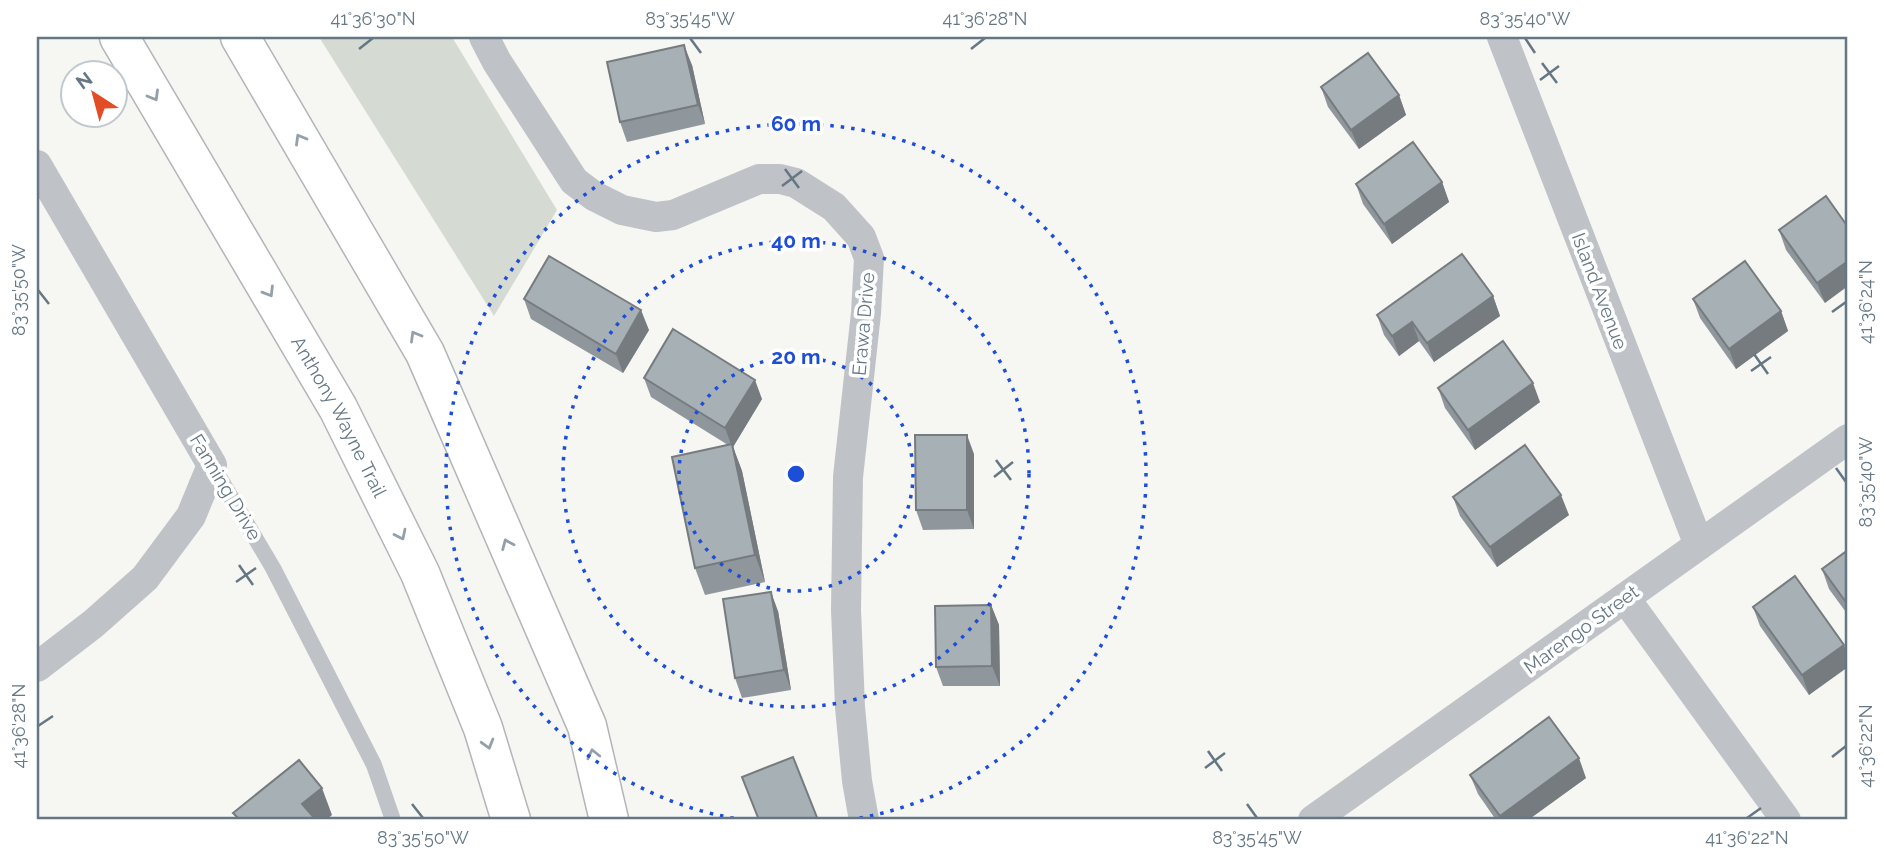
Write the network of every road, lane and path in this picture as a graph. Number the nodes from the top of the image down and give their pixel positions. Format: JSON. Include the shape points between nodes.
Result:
{"nodes":[{"id":1,"x":119,"y":37,"type":"edge"},
{"id":2,"x":240,"y":37,"type":"edge"},
{"id":3,"x":484,"y":37,"type":"edge"},
{"id":4,"x":1502,"y":37,"type":"edge"},
{"id":5,"x":37,"y":165,"type":"edge"},
{"id":6,"x":1848,"y":439,"type":"edge"},
{"id":7,"x":212,"y":465,"type":"junction"},
{"id":8,"x":1699,"y":545,"type":"junction"},
{"id":9,"x":1625,"y":598,"type":"junction"},
{"id":10,"x":37,"y":667,"type":"edge"},
{"id":11,"x":393,"y":820,"type":"edge"},
{"id":12,"x":511,"y":820,"type":"edge"},
{"id":13,"x":609,"y":820,"type":"edge"},
{"id":14,"x":864,"y":820,"type":"edge"},
{"id":15,"x":1313,"y":820,"type":"edge"},
{"id":16,"x":1786,"y":820,"type":"edge"}],
"edges":[{"from":1,"to":12,"type":"highway","name":"Anthony Wayne Trail","one_way":true,"via":[[349,431],[420,573],[484,728]]},
{"from":13,"to":2,"type":"highway","one_way":true,"via":[[587,726],[425,353]]},
{"from":3,"to":14,"type":"street","name":"Erawa Drive","via":[[574,181],[594,196],[622,210],[656,217],[673,215],[759,179],[780,179],[796,183],[834,207],[861,237],[869,258],[848,477],[846,610],[851,719]]},
{"from":4,"to":8,"type":"street","name":"Island Avenue"},
{"from":5,"to":7,"type":"street","name":"Fanning Drive"},
{"from":6,"to":8,"type":"street","name":"Marengo Street"},
{"from":7,"to":10,"type":"street","via":[[191,516],[145,578]]},
{"from":7,"to":11,"type":"lane","name":"Fanning Drive","via":[[273,568],[368,753]]},
{"from":8,"to":9,"type":"street","name":"Marengo Street"},
{"from":9,"to":15,"type":"street","name":"Marengo Street"},
{"from":9,"to":16,"type":"street"}]}
